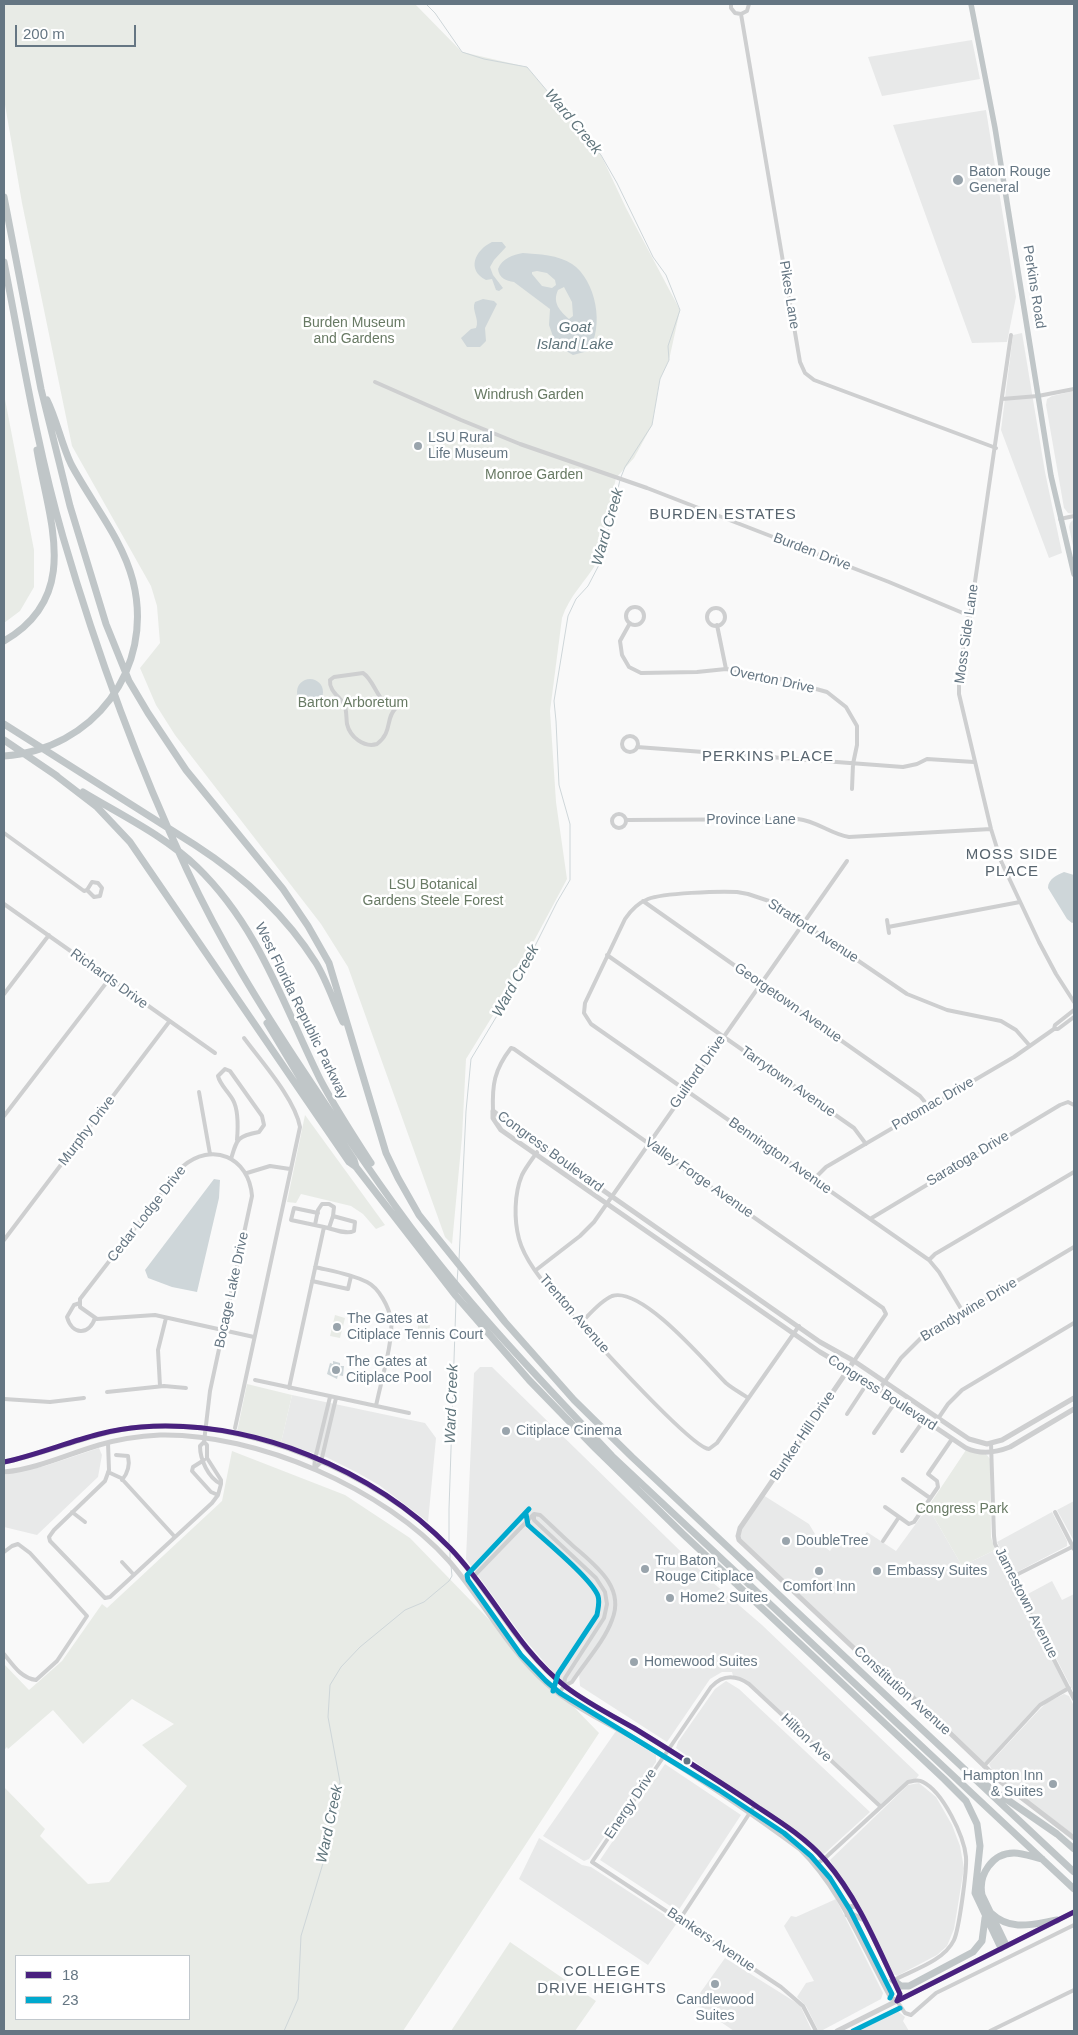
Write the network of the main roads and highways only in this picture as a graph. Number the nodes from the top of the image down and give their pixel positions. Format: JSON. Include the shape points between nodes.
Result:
{"nodes":[{"id":1,"x":971,"y":4,"type":"edge"},
{"id":2,"x":4,"y":197,"type":"edge"},
{"id":3,"x":4,"y":262,"type":"edge"},
{"id":4,"x":41,"y":389,"type":"junction"},
{"id":5,"x":34,"y":418,"type":"junction"},
{"id":6,"x":1074,"y":574,"type":"edge"},
{"id":7,"x":4,"y":641,"type":"edge"},
{"id":8,"x":4,"y":724,"type":"edge"},
{"id":9,"x":4,"y":740,"type":"edge"},
{"id":10,"x":4,"y":756,"type":"edge"},
{"id":11,"x":54,"y":774,"type":"junction"},
{"id":12,"x":249,"y":985,"type":"junction"},
{"id":13,"x":356,"y":1050,"type":"junction"},
{"id":14,"x":356,"y":1167,"type":"junction"},
{"id":15,"x":385,"y":1190,"type":"junction"},
{"id":16,"x":967,"y":1772,"type":"junction"},
{"id":17,"x":1074,"y":1849,"type":"edge"},
{"id":18,"x":1042,"y":1859,"type":"junction"},
{"id":19,"x":1074,"y":1872,"type":"edge"},
{"id":20,"x":1074,"y":1889,"type":"edge"},
{"id":21,"x":987,"y":1912,"type":"junction"},
{"id":22,"x":1057,"y":1920,"type":"road end"},
{"id":23,"x":1004,"y":1946,"type":"road end"},
{"id":24,"x":893,"y":1980,"type":"road end"}],
"edges":[{"from":1,"to":6,"type":"main road","name":"Perkins Road","via":[[995,128],[1060,519]]},
{"from":2,"to":4,"type":"highway"},
{"from":3,"to":5,"type":"highway"},
{"from":4,"to":10,"type":"highway","via":[[72,466],[122,549],[133,581],[138,624],[129,666],[118,691],[103,710],[72,736],[47,748]]},
{"from":4,"to":13,"type":"highway","via":[[81,546],[106,624],[129,681],[186,770],[283,889],[308,926],[329,963]]},
{"from":5,"to":7,"type":"highway","via":[[34,435],[54,545],[54,571],[47,595],[38,610],[22,629]]},
{"from":5,"to":12,"type":"highway","via":[[63,537],[109,676],[153,792],[188,872]]},
{"from":8,"to":13,"type":"highway","via":[[224,864],[260,895],[287,924],[316,964]]},
{"from":9,"to":11,"type":"highway","name":"West Florida Republic Parkway"},
{"from":11,"to":14,"type":"highway","via":[[97,808],[130,842],[349,1162]]},
{"from":11,"to":15,"type":"highway","name":"West Florida Republic Parkway","via":[[164,841],[196,866],[232,905],[261,952],[336,1110]]},
{"from":12,"to":14,"type":"highway","via":[[256,1004]]},
{"from":12,"to":15,"type":"highway","via":[[344,1133]]},
{"from":13,"to":16,"type":"highway","via":[[386,1153],[398,1178],[419,1216],[505,1322],[574,1400],[632,1457]]},
{"from":14,"to":21,"type":"highway","via":[[438,1273],[529,1380],[683,1534],[966,1802],[979,1832],[980,1851],[974,1889]]},
{"from":15,"to":18,"type":"highway","via":[[426,1246],[541,1382],[612,1456]]},
{"from":16,"to":17,"type":"highway"},
{"from":16,"to":19,"type":"highway"},
{"from":18,"to":20,"type":"highway"},
{"from":18,"to":21,"type":"highway","via":[[1013,1853],[993,1862],[981,1883]]},
{"from":21,"to":22,"type":"highway","via":[[1016,1926]]},
{"from":21,"to":23,"type":"highway"},
{"from":21,"to":24,"type":"highway","via":[[984,1934],[973,1952],[909,1986],[901,1986]]}]}
